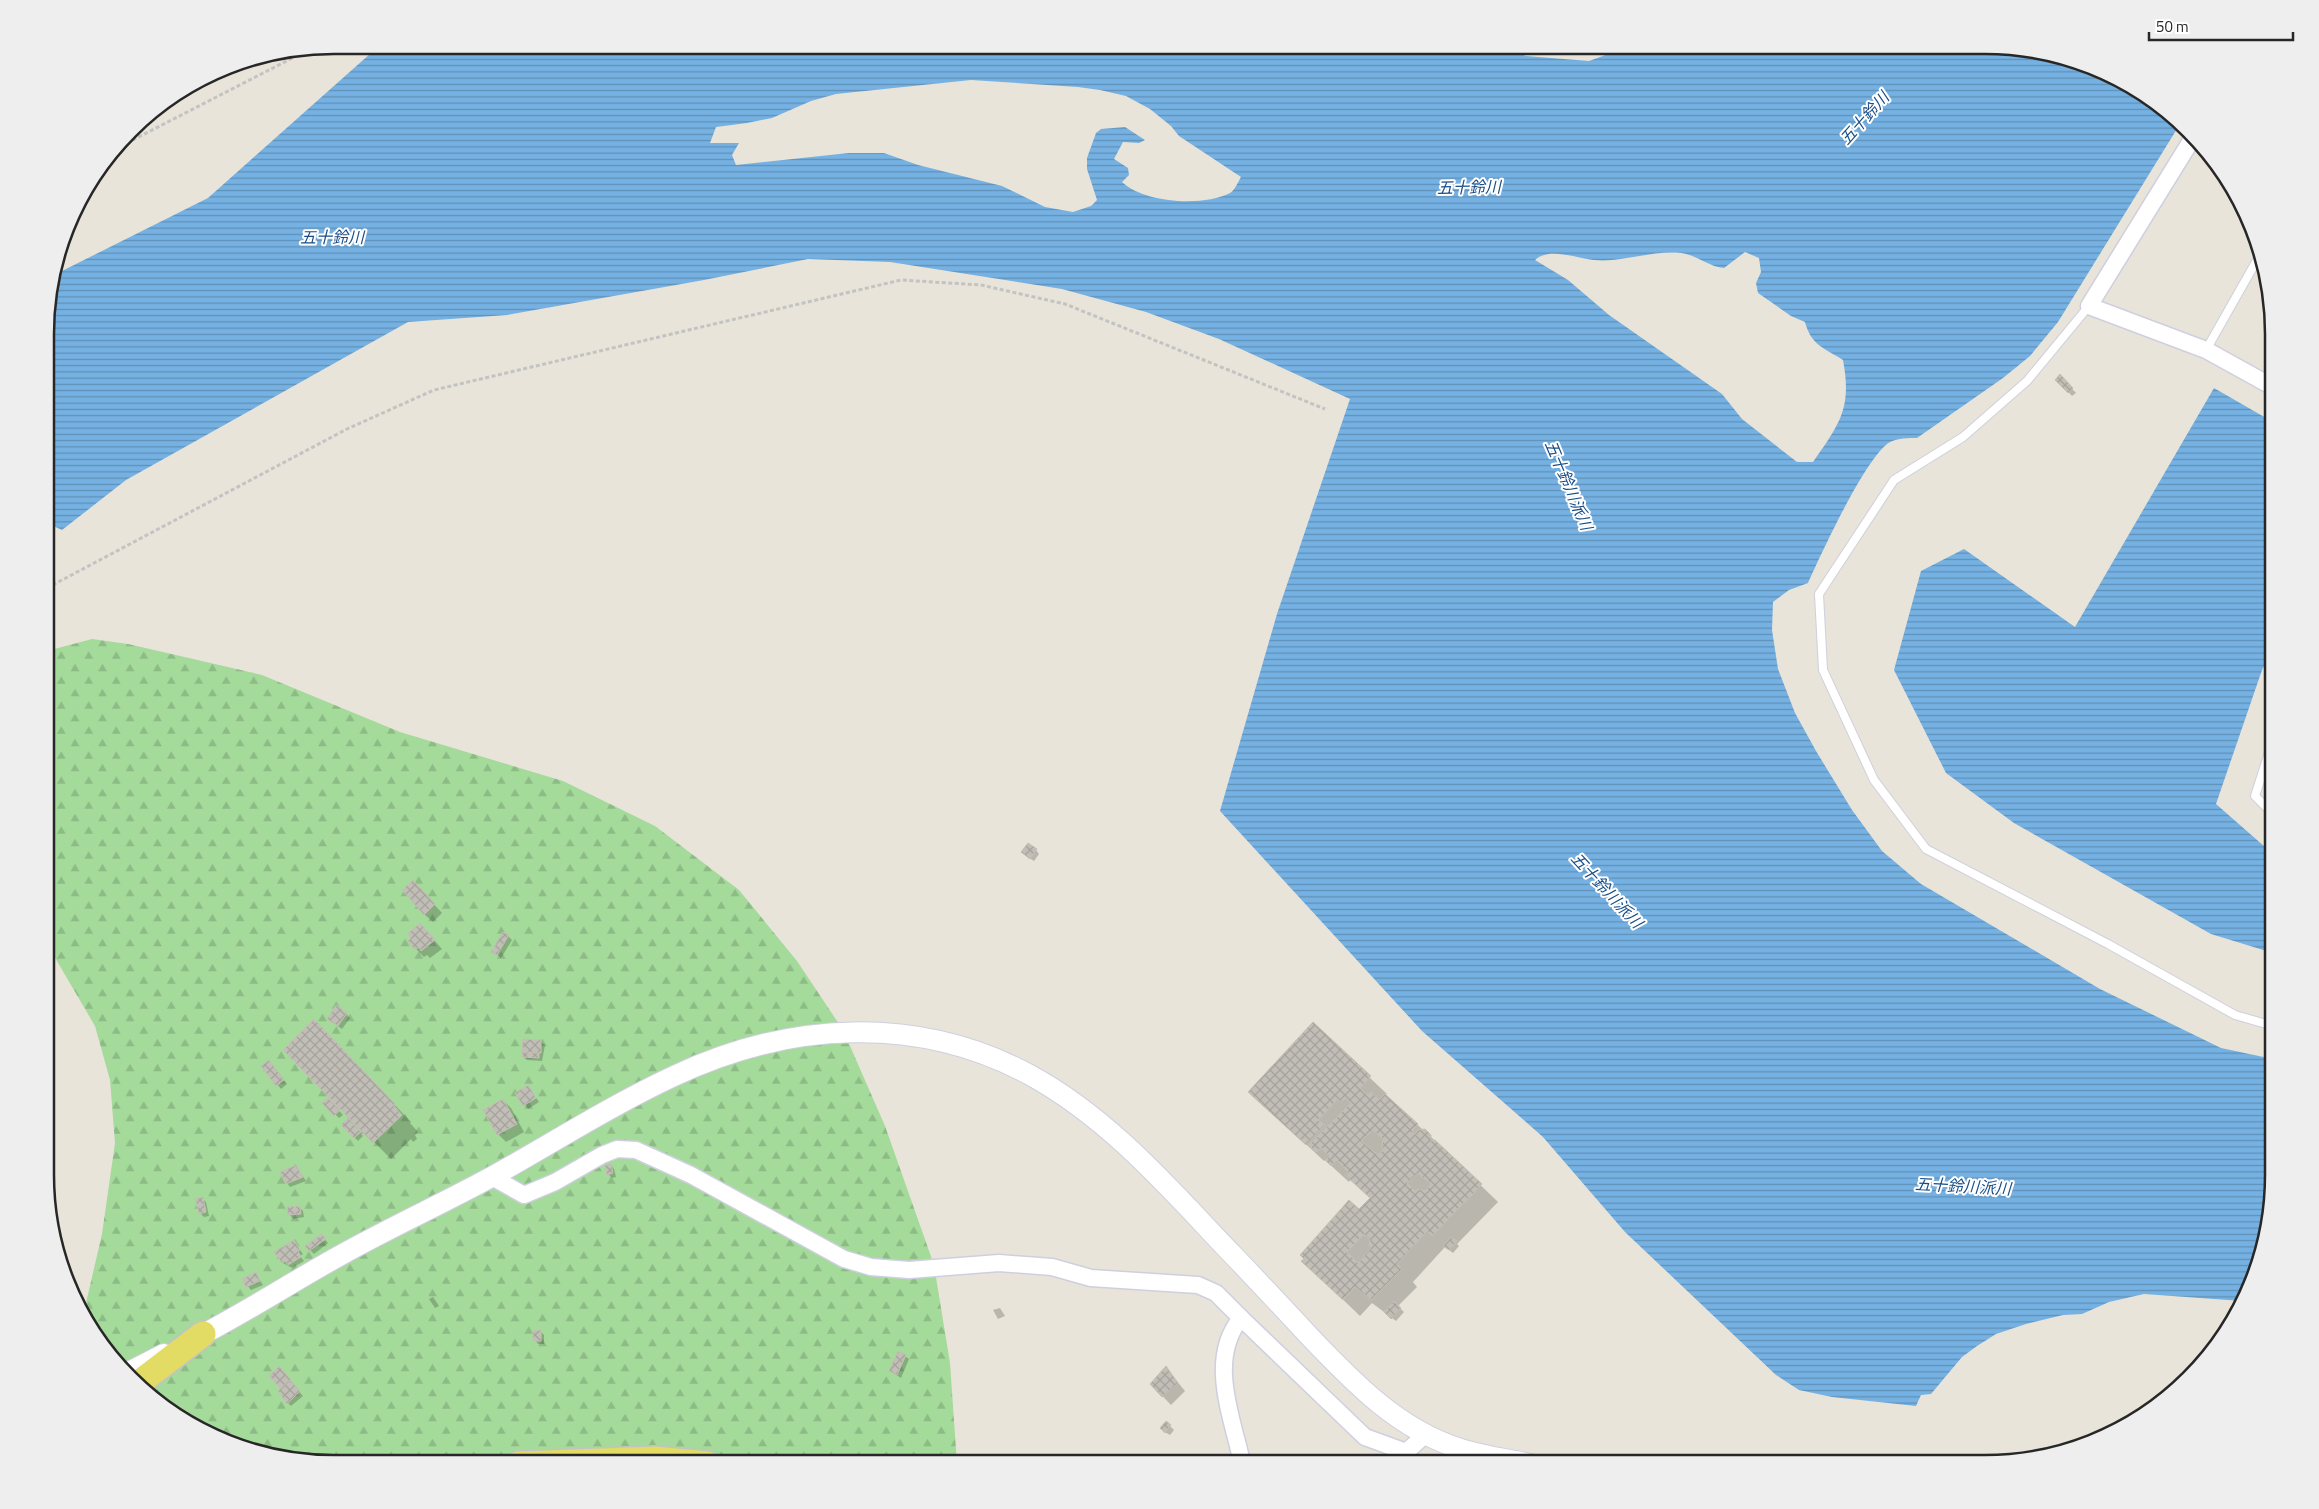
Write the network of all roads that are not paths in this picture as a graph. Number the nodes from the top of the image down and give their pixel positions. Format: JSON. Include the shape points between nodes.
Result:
{"nodes":[{"id":1,"x":2190,"y":143,"type":"edge"},
{"id":2,"x":2256,"y":263,"type":"edge"},
{"id":3,"x":2089,"y":306,"type":"junction"},
{"id":4,"x":2206,"y":350,"type":"junction"},
{"id":5,"x":2265,"y":383,"type":"edge"},
{"id":6,"x":2265,"y":766,"type":"edge"},
{"id":7,"x":2265,"y":806,"type":"edge"},
{"id":8,"x":2265,"y":1024,"type":"edge"},
{"id":9,"x":492,"y":1177,"type":"junction"},
{"id":10,"x":1241,"y":1318,"type":"junction"},
{"id":11,"x":203,"y":1334,"type":"junction"},
{"id":12,"x":133,"y":1370,"type":"edge"},
{"id":13,"x":143,"y":1380,"type":"edge"},
{"id":14,"x":1426,"y":1434,"type":"junction"},
{"id":15,"x":1241,"y":1455,"type":"edge"},
{"id":16,"x":1488,"y":1455,"type":"edge"}],
"edges":[{"from":1,"to":3,"type":"street"},
{"from":2,"to":4,"type":"lane"},
{"from":3,"to":4,"type":"street"},
{"from":3,"to":8,"type":"lane","via":[[2027,381],[1963,437],[1894,480],[1820,594],[1823,670],[1874,780],[1926,849],[2235,1015]]},
{"from":4,"to":5,"type":"street"},
{"from":6,"to":7,"type":"lane","via":[[2256,796]]},
{"from":9,"to":10,"type":"street","via":[[524,1195],[556,1182],[602,1155],[617,1149],[636,1150],[723,1192],[844,1259],[871,1267],[909,1270],[998,1263],[1052,1267],[1091,1278],[1198,1285],[1216,1294]]},
{"from":9,"to":11,"type":"street","via":[[344,1253]]},
{"from":9,"to":14,"type":"street","via":[[675,1075],[736,1052],[800,1035],[850,1031],[918,1036],[952,1045],[1028,1074],[1084,1110],[1141,1159],[1354,1382],[1400,1420]]},
{"from":10,"to":14,"type":"street","via":[[1365,1437],[1406,1452]]},
{"from":10,"to":15,"type":"street","via":[[1225,1352],[1224,1368],[1226,1391]]},
{"from":11,"to":12,"type":"street"},
{"from":11,"to":13,"type":"main road"},
{"from":14,"to":16,"type":"street","via":[[1460,1449]]}]}
